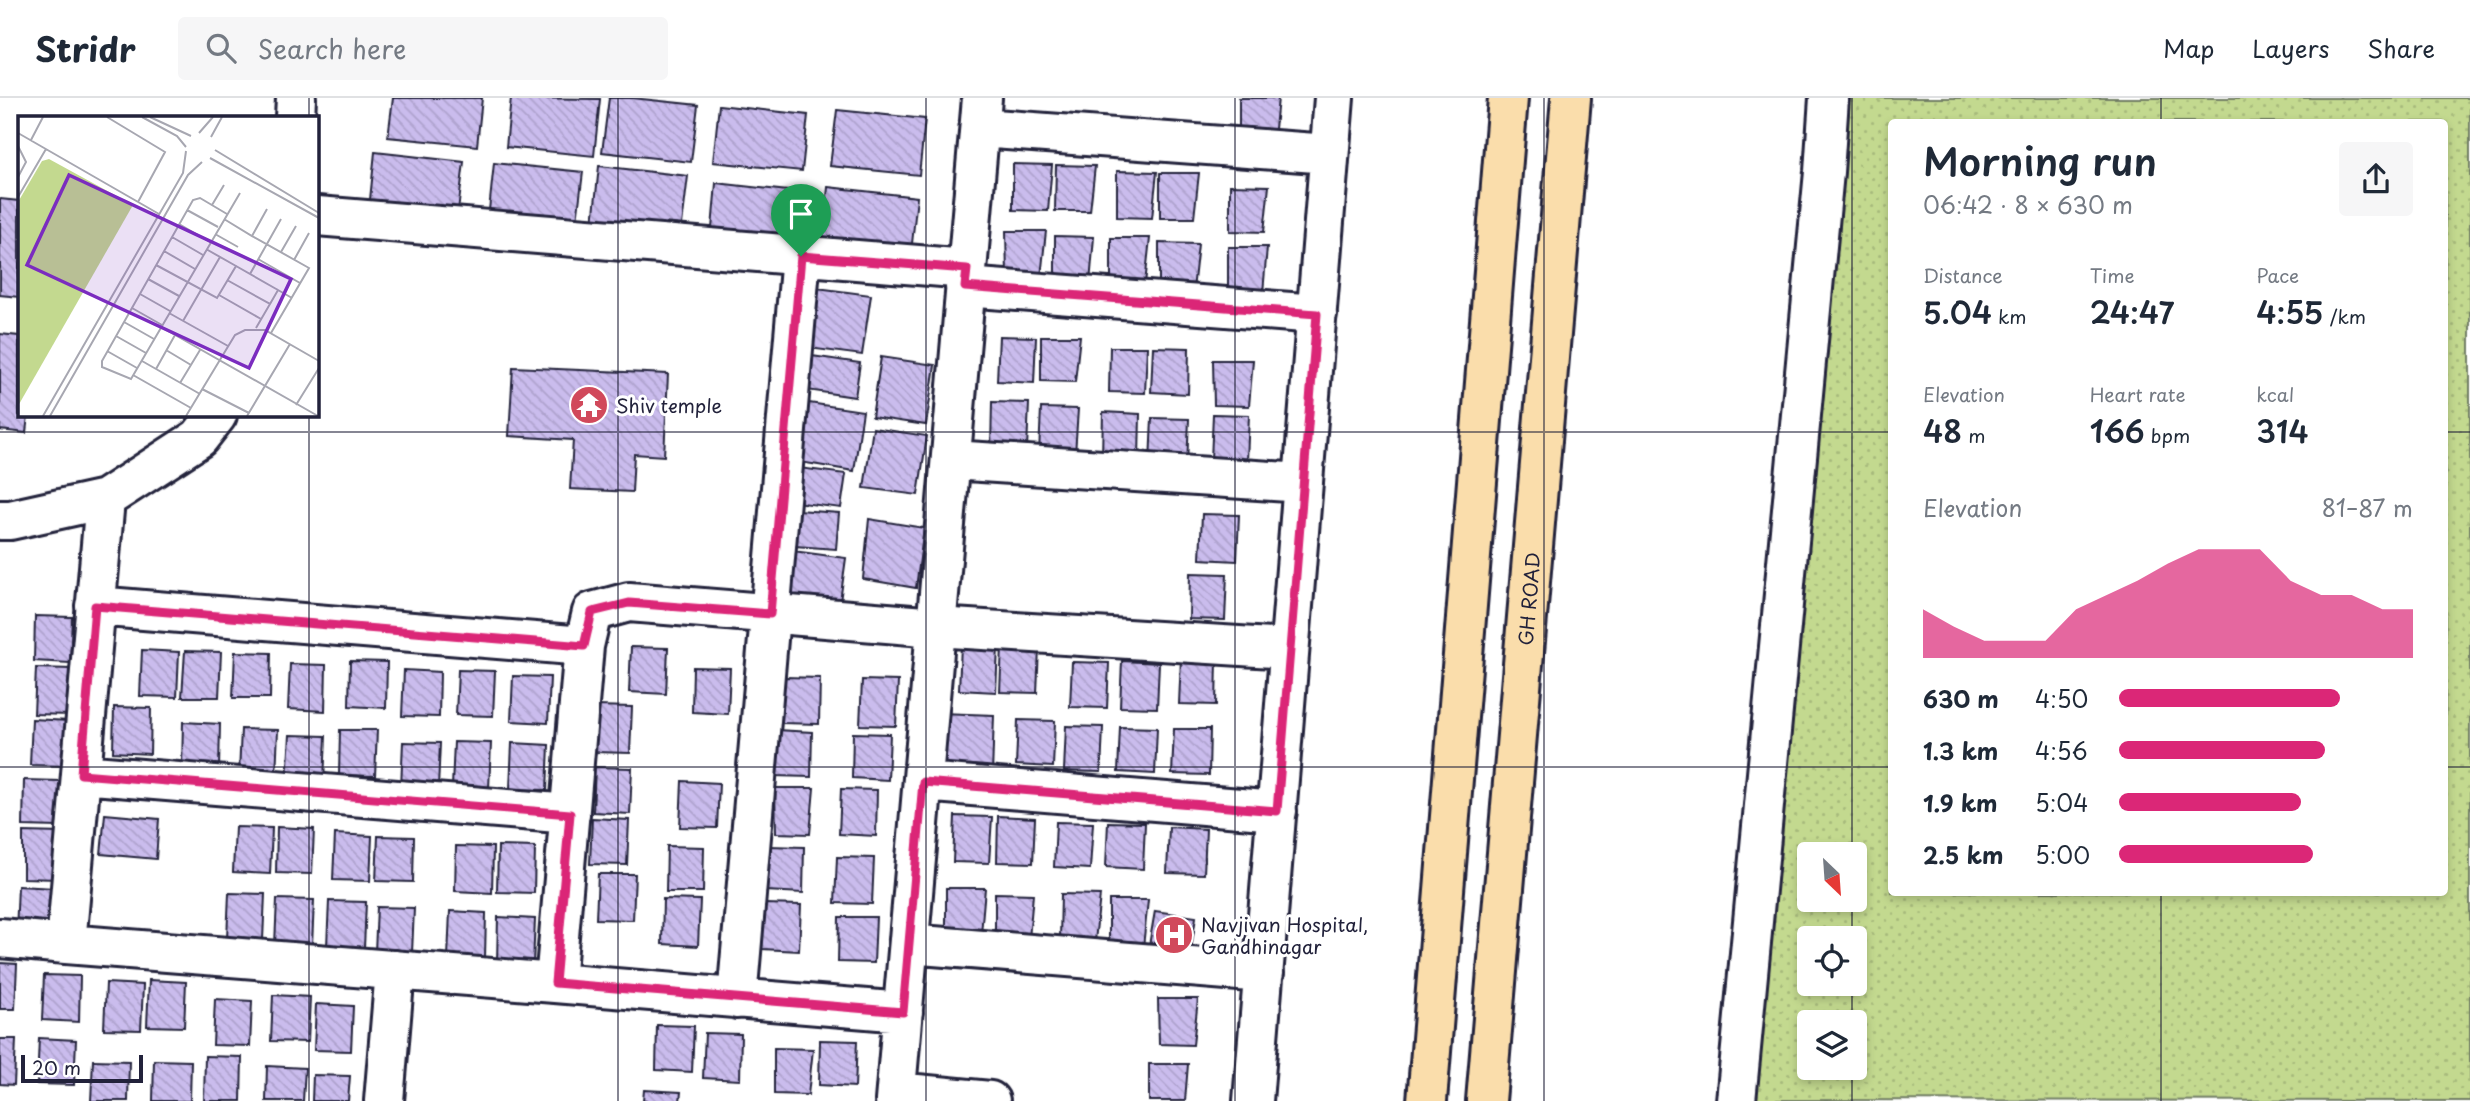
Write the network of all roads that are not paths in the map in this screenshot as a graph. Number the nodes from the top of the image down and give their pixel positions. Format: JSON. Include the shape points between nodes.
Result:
{"nodes":[{"id":1,"x":296,"y":98,"type":"edge"},
{"id":2,"x":1334,"y":98,"type":"edge"},
{"id":3,"x":1508,"y":98,"type":"edge"},
{"id":4,"x":1571,"y":98,"type":"edge"},
{"id":5,"x":1829,"y":98,"type":"edge"},
{"id":6,"x":981,"y":113,"type":"edge"},
{"id":7,"x":295,"y":116,"type":"edge"},
{"id":8,"x":1329,"y":154,"type":"junction"},
{"id":9,"x":318,"y":216,"type":"edge"},
{"id":10,"x":801,"y":256,"type":"junction"},
{"id":11,"x":966,"y":278,"type":"junction"},
{"id":12,"x":1317,"y":314,"type":"junction"},
{"id":13,"x":216,"y":416,"type":"edge"},
{"id":14,"x":951,"y":460,"type":"junction"},
{"id":15,"x":1303,"y":483,"type":"junction"},
{"id":16,"x":105,"y":499,"type":"junction"},
{"id":17,"x":0,"y":520,"type":"edge"},
{"id":18,"x":95,"y":606,"type":"junction"},
{"id":19,"x":770,"y":614,"type":"junction"},
{"id":20,"x":936,"y":627,"type":"junction"},
{"id":21,"x":584,"y":646,"type":"junction"},
{"id":22,"x":1289,"y":649,"type":"junction"},
{"id":23,"x":81,"y":774,"type":"junction"},
{"id":24,"x":923,"y":782,"type":"junction"},
{"id":25,"x":1277,"y":811,"type":"junction"},
{"id":26,"x":570,"y":814,"type":"junction"},
{"id":27,"x":0,"y":938,"type":"edge"},
{"id":28,"x":66,"y":944,"type":"junction"},
{"id":29,"x":909,"y":944,"type":"junction"},
{"id":30,"x":395,"y":970,"type":"junction"},
{"id":31,"x":1264,"y":973,"type":"junction"},
{"id":32,"x":555,"y":983,"type":"junction"},
{"id":33,"x":737,"y":999,"type":"junction"},
{"id":34,"x":903,"y":1012,"type":"junction"},
{"id":35,"x":895,"y":1097,"type":"edge"},
{"id":36,"x":384,"y":1101,"type":"edge"},
{"id":37,"x":990,"y":1101,"type":"edge"},
{"id":38,"x":1253,"y":1101,"type":"edge"},
{"id":39,"x":1427,"y":1101,"type":"edge"},
{"id":40,"x":1486,"y":1101,"type":"edge"},
{"id":41,"x":1736,"y":1101,"type":"edge"}],
"edges":[{"from":1,"to":7,"type":"street"},
{"from":2,"to":8,"type":"street"},
{"from":3,"to":39,"type":"main road"},
{"from":4,"to":40,"type":"main road","name":"GH ROAD"},
{"from":5,"to":41,"type":"street"},
{"from":6,"to":8,"type":"street"},
{"from":6,"to":11,"type":"street"},
{"from":8,"to":12,"type":"street"},
{"from":9,"to":10,"type":"street"},
{"from":10,"to":11,"type":"street"},
{"from":10,"to":19,"type":"street"},
{"from":11,"to":12,"type":"street"},
{"from":11,"to":14,"type":"street"},
{"from":12,"to":15,"type":"street"},
{"from":13,"to":16,"type":"street","via":[[200,438]]},
{"from":14,"to":15,"type":"street"},
{"from":14,"to":20,"type":"street"},
{"from":15,"to":22,"type":"street"},
{"from":16,"to":17,"type":"street"},
{"from":16,"to":18,"type":"street"},
{"from":18,"to":21,"type":"street"},
{"from":18,"to":23,"type":"street"},
{"from":19,"to":20,"type":"street"},
{"from":19,"to":21,"type":"street","via":[[629,603],[592,612]]},
{"from":19,"to":33,"type":"street"},
{"from":20,"to":22,"type":"street"},
{"from":20,"to":24,"type":"street"},
{"from":21,"to":26,"type":"street"},
{"from":22,"to":25,"type":"street"},
{"from":23,"to":26,"type":"street"},
{"from":23,"to":28,"type":"street"},
{"from":24,"to":25,"type":"street"},
{"from":24,"to":29,"type":"street"},
{"from":25,"to":31,"type":"street"},
{"from":26,"to":32,"type":"street"},
{"from":27,"to":28,"type":"street"},
{"from":28,"to":30,"type":"street"},
{"from":29,"to":31,"type":"street"},
{"from":29,"to":34,"type":"street"},
{"from":30,"to":32,"type":"street"},
{"from":30,"to":36,"type":"street"},
{"from":31,"to":38,"type":"street"},
{"from":32,"to":33,"type":"street"},
{"from":33,"to":34,"type":"street"},
{"from":34,"to":35,"type":"street"},
{"from":35,"to":37,"type":"street"}]}
